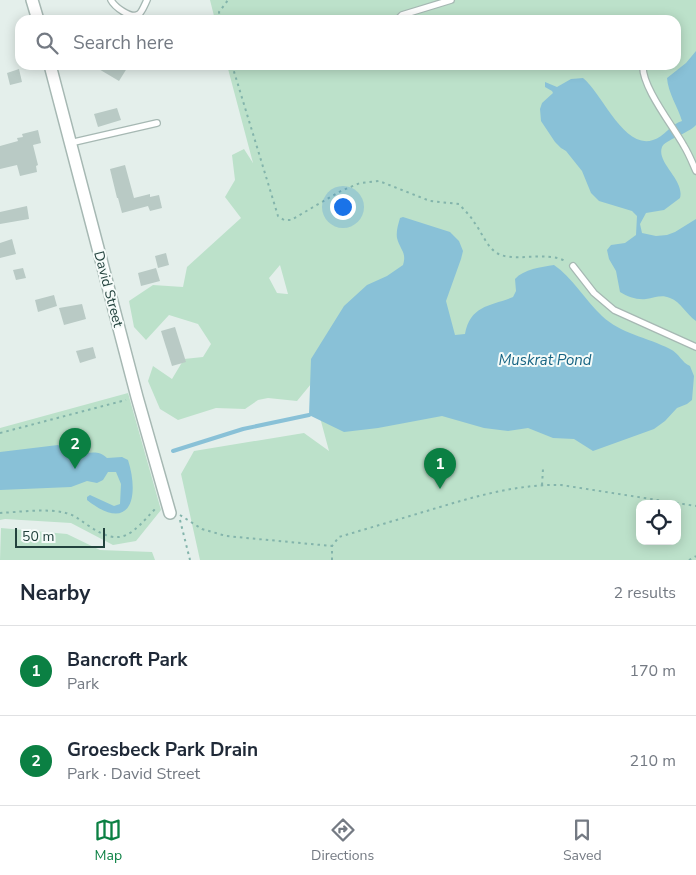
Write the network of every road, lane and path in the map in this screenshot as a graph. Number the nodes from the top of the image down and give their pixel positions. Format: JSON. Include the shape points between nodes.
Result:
{"nodes":[{"id":1,"x":32,"y":0,"type":"edge"},
{"id":2,"x":112,"y":0,"type":"edge"},
{"id":3,"x":147,"y":0,"type":"edge"},
{"id":4,"x":228,"y":0,"type":"edge"},
{"id":5,"x":451,"y":0,"type":"edge"},
{"id":6,"x":36,"y":15,"type":"edge"},
{"id":7,"x":132,"y":15,"type":"edge"},
{"id":8,"x":138,"y":15,"type":"edge"},
{"id":9,"x":219,"y":15,"type":"edge"},
{"id":10,"x":402,"y":15,"type":"edge"},
{"id":11,"x":51,"y":70,"type":"edge"},
{"id":12,"x":234,"y":70,"type":"edge"},
{"id":13,"x":643,"y":70,"type":"edge"},
{"id":14,"x":157,"y":123,"type":"dead end"},
{"id":15,"x":70,"y":143,"type":"junction"},
{"id":16,"x":696,"y":171,"type":"edge"},
{"id":17,"x":573,"y":266,"type":"joint"},
{"id":18,"x":696,"y":346,"type":"edge"},
{"id":19,"x":137,"y":396,"type":"junction"},
{"id":20,"x":0,"y":433,"type":"edge"},
{"id":21,"x":543,"y":469,"type":"dead end"},
{"id":22,"x":542,"y":485,"type":"junction"},
{"id":23,"x":164,"y":499,"type":"junction"},
{"id":24,"x":696,"y":506,"type":"edge"},
{"id":25,"x":0,"y":513,"type":"edge"},
{"id":26,"x":174,"y":513,"type":"joint"},
{"id":27,"x":192,"y":521,"type":"dead end"},
{"id":28,"x":332,"y":546,"type":"junction"},
{"id":29,"x":696,"y":556,"type":"edge"},
{"id":30,"x":190,"y":560,"type":"edge"},
{"id":31,"x":332,"y":560,"type":"edge"},
{"id":32,"x":689,"y":560,"type":"edge"}],
"edges":[{"from":1,"to":6,"type":"street"},
{"from":2,"to":7,"type":"lane","via":[[114,5]]},
{"from":3,"to":8,"type":"lane"},
{"from":4,"to":9,"type":"path"},
{"from":5,"to":10,"type":"lane"},
{"from":11,"to":15,"type":"street","name":"David Street"},
{"from":12,"to":17,"type":"path","via":[[278,216],[284,220],[291,220],[360,183],[378,181],[430,201],[459,204],[495,252],[507,258],[549,256]]},
{"from":13,"to":16,"type":"lane","via":[[648,86]]},
{"from":14,"to":15,"type":"lane"},
{"from":15,"to":19,"type":"street","name":"David Street"},
{"from":17,"to":18,"type":"lane","via":[[594,293],[614,310]]},
{"from":19,"to":20,"type":"path"},
{"from":19,"to":23,"type":"street","name":"David Street"},
{"from":21,"to":22,"type":"path"},
{"from":22,"to":24,"type":"path","via":[[561,485]]},
{"from":22,"to":28,"type":"path","via":[[476,496],[339,537]]},
{"from":23,"to":25,"type":"path","via":[[134,531],[116,539],[66,513]]},
{"from":23,"to":26,"type":"street","name":"David Street"},
{"from":26,"to":30,"type":"path"},
{"from":27,"to":28,"type":"path","via":[[202,529],[226,536]]},
{"from":28,"to":31,"type":"path"},
{"from":29,"to":32,"type":"path"}]}
